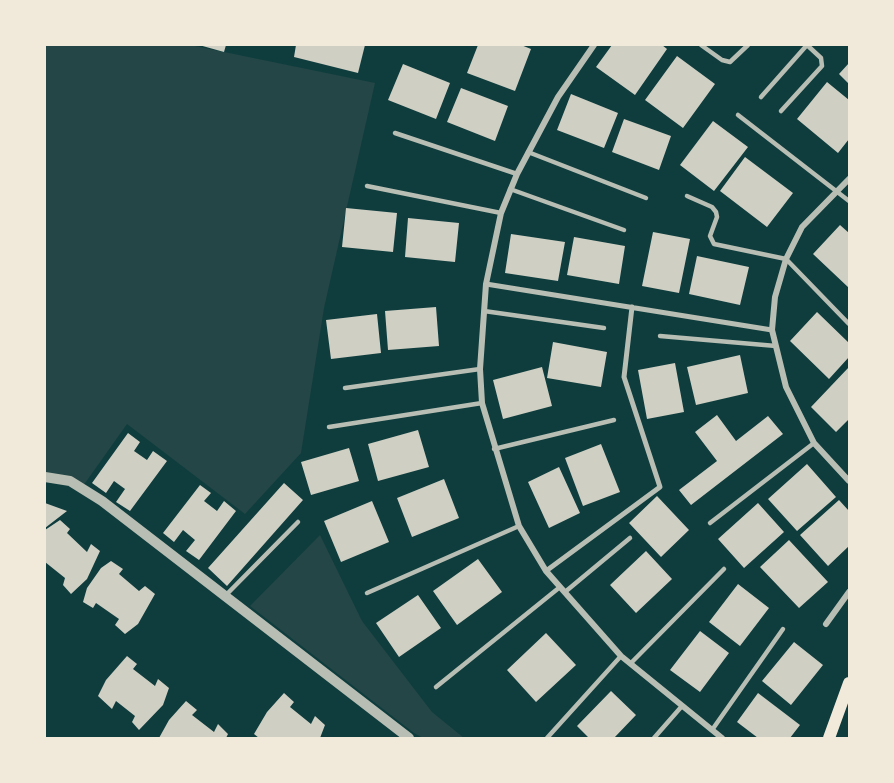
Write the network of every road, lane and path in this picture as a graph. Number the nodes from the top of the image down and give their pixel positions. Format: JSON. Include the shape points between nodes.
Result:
{"nodes":[{"id":1,"x":594,"y":45,"type":"edge"},
{"id":2,"x":701,"y":45,"type":"edge"},
{"id":3,"x":748,"y":45,"type":"edge"},
{"id":4,"x":761,"y":97,"type":"dead end"},
{"id":5,"x":781,"y":111,"type":"dead end"},
{"id":6,"x":738,"y":115,"type":"dead end"},
{"id":7,"x":395,"y":134,"type":"dead end"},
{"id":8,"x":528,"y":152,"type":"junction"},
{"id":9,"x":517,"y":174,"type":"junction"},
{"id":10,"x":849,"y":179,"type":"edge"},
{"id":11,"x":367,"y":186,"type":"dead end"},
{"id":12,"x":510,"y":189,"type":"junction"},
{"id":13,"x":837,"y":191,"type":"junction"},
{"id":14,"x":687,"y":196,"type":"dead end"},
{"id":15,"x":646,"y":198,"type":"dead end"},
{"id":16,"x":849,"y":201,"type":"edge"},
{"id":17,"x":501,"y":213,"type":"junction"},
{"id":18,"x":624,"y":230,"type":"dead end"},
{"id":19,"x":786,"y":259,"type":"junction"},
{"id":20,"x":486,"y":284,"type":"junction"},
{"id":21,"x":632,"y":308,"type":"junction"},
{"id":22,"x":484,"y":311,"type":"junction"},
{"id":23,"x":849,"y":324,"type":"edge"},
{"id":24,"x":604,"y":328,"type":"dead end"},
{"id":25,"x":772,"y":330,"type":"junction"},
{"id":26,"x":660,"y":336,"type":"dead end"},
{"id":27,"x":776,"y":346,"type":"junction"},
{"id":28,"x":480,"y":369,"type":"junction"},
{"id":29,"x":345,"y":388,"type":"dead end"},
{"id":30,"x":482,"y":403,"type":"junction"},
{"id":31,"x":614,"y":420,"type":"dead end"},
{"id":32,"x":329,"y":427,"type":"dead end"},
{"id":33,"x":814,"y":443,"type":"junction"},
{"id":34,"x":494,"y":449,"type":"junction"},
{"id":35,"x":45,"y":477,"type":"edge"},
{"id":36,"x":849,"y":481,"type":"edge"},
{"id":37,"x":298,"y":522,"type":"dead end"},
{"id":38,"x":710,"y":523,"type":"dead end"},
{"id":39,"x":519,"y":526,"type":"junction"},
{"id":40,"x":630,"y":538,"type":"dead end"},
{"id":41,"x":724,"y":569,"type":"dead end"},
{"id":42,"x":546,"y":571,"type":"junction"},
{"id":43,"x":562,"y":589,"type":"junction"},
{"id":44,"x":849,"y":592,"type":"edge"},
{"id":45,"x":367,"y":593,"type":"dead end"},
{"id":46,"x":225,"y":596,"type":"junction"},
{"id":47,"x":826,"y":624,"type":"dead end"},
{"id":48,"x":783,"y":628,"type":"dead end"},
{"id":49,"x":621,"y":656,"type":"junction"},
{"id":50,"x":631,"y":663,"type":"junction"},
{"id":51,"x":849,"y":683,"type":"edge"},
{"id":52,"x":436,"y":687,"type":"dead end"},
{"id":53,"x":682,"y":706,"type":"junction"},
{"id":54,"x":712,"y":730,"type":"junction"},
{"id":55,"x":409,"y":738,"type":"edge"},
{"id":56,"x":547,"y":738,"type":"edge"},
{"id":57,"x":654,"y":738,"type":"edge"},
{"id":58,"x":722,"y":738,"type":"edge"},
{"id":59,"x":830,"y":738,"type":"edge"}],
"edges":[{"from":1,"to":8,"type":"street","via":[[558,97]]},
{"from":2,"to":3,"type":"lane","via":[[730,62]]},
{"from":4,"to":5,"type":"lane","via":[[807,45],[821,58],[822,66]]},
{"from":6,"to":13,"type":"lane"},
{"from":7,"to":9,"type":"lane"},
{"from":8,"to":9,"type":"street"},
{"from":8,"to":15,"type":"lane"},
{"from":9,"to":12,"type":"street"},
{"from":10,"to":13,"type":"street"},
{"from":11,"to":17,"type":"lane"},
{"from":12,"to":17,"type":"street"},
{"from":12,"to":18,"type":"lane"},
{"from":13,"to":16,"type":"lane"},
{"from":13,"to":19,"type":"street","via":[[802,227]]},
{"from":14,"to":19,"type":"lane","via":[[716,212],[710,236],[714,244]]},
{"from":17,"to":20,"type":"street"},
{"from":19,"to":23,"type":"lane"},
{"from":19,"to":25,"type":"street","via":[[775,297]]},
{"from":20,"to":21,"type":"street"},
{"from":20,"to":22,"type":"street"},
{"from":21,"to":25,"type":"street"},
{"from":21,"to":42,"type":"street","via":[[624,377],[660,487]]},
{"from":22,"to":24,"type":"lane"},
{"from":22,"to":28,"type":"street"},
{"from":25,"to":27,"type":"street"},
{"from":26,"to":27,"type":"lane"},
{"from":27,"to":33,"type":"street","via":[[786,387]]},
{"from":28,"to":29,"type":"lane"},
{"from":28,"to":30,"type":"street"},
{"from":30,"to":32,"type":"lane"},
{"from":30,"to":34,"type":"street"},
{"from":31,"to":34,"type":"lane"},
{"from":33,"to":36,"type":"street"},
{"from":33,"to":38,"type":"lane"},
{"from":34,"to":39,"type":"street"},
{"from":35,"to":46,"type":"street","via":[[70,481],[102,501]]},
{"from":37,"to":46,"type":"lane"},
{"from":39,"to":42,"type":"street"},
{"from":39,"to":45,"type":"lane"},
{"from":40,"to":43,"type":"lane"},
{"from":41,"to":50,"type":"lane"},
{"from":42,"to":43,"type":"street"},
{"from":43,"to":49,"type":"street"},
{"from":43,"to":52,"type":"lane"},
{"from":44,"to":47,"type":"street"},
{"from":46,"to":55,"type":"street"},
{"from":48,"to":54,"type":"lane"},
{"from":49,"to":50,"type":"street"},
{"from":49,"to":56,"type":"lane"},
{"from":50,"to":53,"type":"street"},
{"from":51,"to":59,"type":"main road"},
{"from":53,"to":54,"type":"street"},
{"from":53,"to":57,"type":"lane"},
{"from":54,"to":58,"type":"street"}]}
